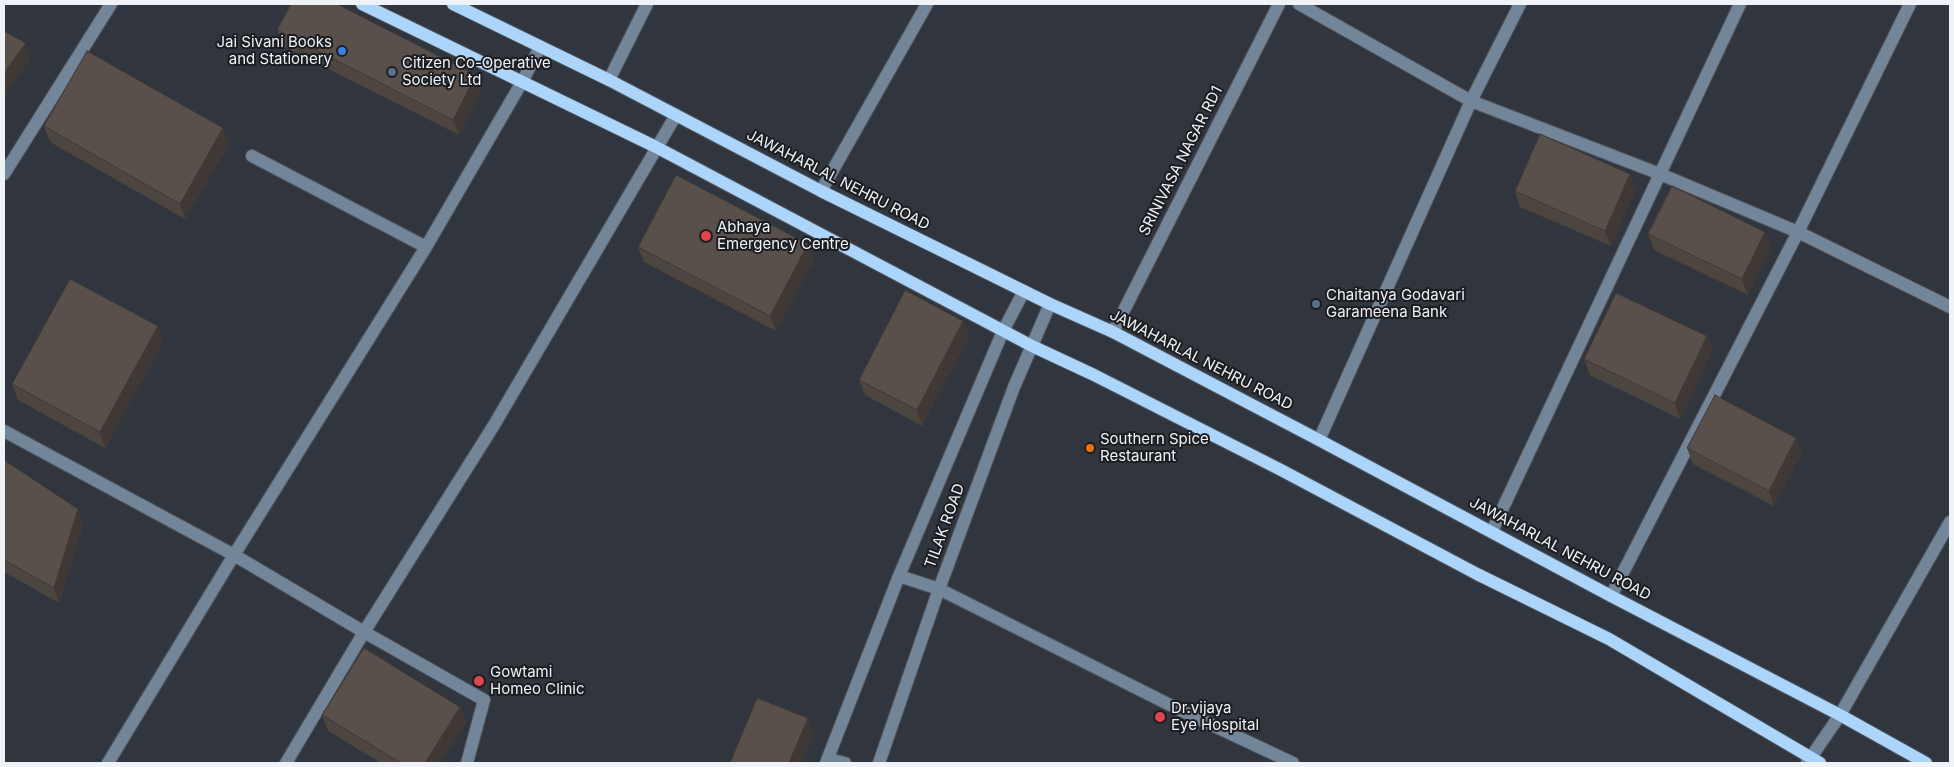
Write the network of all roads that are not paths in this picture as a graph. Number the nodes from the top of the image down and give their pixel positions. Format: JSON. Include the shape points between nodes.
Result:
{"nodes":[{"id":1,"x":111,"y":4,"type":"edge"},
{"id":2,"x":362,"y":4,"type":"edge"},
{"id":3,"x":453,"y":4,"type":"edge"},
{"id":4,"x":647,"y":4,"type":"edge"},
{"id":5,"x":927,"y":4,"type":"edge"},
{"id":6,"x":1279,"y":4,"type":"edge"},
{"id":7,"x":1299,"y":4,"type":"edge"},
{"id":8,"x":1520,"y":4,"type":"edge"},
{"id":9,"x":1740,"y":4,"type":"edge"},
{"id":10,"x":1910,"y":4,"type":"edge"},
{"id":11,"x":540,"y":48,"type":"junction"},
{"id":12,"x":609,"y":80,"type":"junction"},
{"id":13,"x":522,"y":82,"type":"junction"},
{"id":14,"x":1471,"y":101,"type":"junction"},
{"id":15,"x":676,"y":114,"type":"junction"},
{"id":16,"x":656,"y":147,"type":"junction"},
{"id":17,"x":252,"y":156,"type":"dead end"},
{"id":18,"x":4,"y":174,"type":"edge"},
{"id":19,"x":1660,"y":174,"type":"junction"},
{"id":20,"x":821,"y":191,"type":"junction"},
{"id":21,"x":1798,"y":232,"type":"junction"},
{"id":22,"x":426,"y":247,"type":"junction"},
{"id":23,"x":1024,"y":291,"type":"junction"},
{"id":24,"x":1050,"y":304,"type":"junction"},
{"id":25,"x":1950,"y":307,"type":"edge"},
{"id":26,"x":1003,"y":331,"type":"junction"},
{"id":27,"x":1113,"y":332,"type":"junction"},
{"id":28,"x":1032,"y":346,"type":"junction"},
{"id":29,"x":4,"y":431,"type":"edge"},
{"id":30,"x":1319,"y":440,"type":"junction"},
{"id":31,"x":1950,"y":522,"type":"edge"},
{"id":32,"x":1492,"y":531,"type":"junction"},
{"id":33,"x":1947,"y":536,"type":"edge"},
{"id":34,"x":234,"y":555,"type":"junction"},
{"id":35,"x":898,"y":576,"type":"junction"},
{"id":36,"x":939,"y":589,"type":"junction"},
{"id":37,"x":1611,"y":596,"type":"junction"},
{"id":38,"x":364,"y":632,"type":"junction"},
{"id":39,"x":1840,"y":715,"type":"junction"},
{"id":40,"x":827,"y":761,"type":"edge"},
{"id":41,"x":1812,"y":762,"type":"edge"},
{"id":42,"x":108,"y":763,"type":"edge"},
{"id":43,"x":286,"y":763,"type":"edge"},
{"id":44,"x":467,"y":763,"type":"edge"},
{"id":45,"x":845,"y":763,"type":"edge"},
{"id":46,"x":879,"y":763,"type":"edge"},
{"id":47,"x":1293,"y":763,"type":"edge"},
{"id":48,"x":1926,"y":763,"type":"edge"}],
"edges":[{"from":1,"to":18,"type":"street"},
{"from":2,"to":13,"type":"main road"},
{"from":3,"to":11,"type":"main road","name":"JAWAHARLAL NEHRU ROAD"},
{"from":4,"to":12,"type":"street"},
{"from":5,"to":20,"type":"street"},
{"from":6,"to":27,"type":"street","name":"SRINIVASA NAGAR RD1"},
{"from":7,"to":14,"type":"street"},
{"from":8,"to":14,"type":"street"},
{"from":9,"to":19,"type":"street"},
{"from":10,"to":21,"type":"street"},
{"from":11,"to":12,"type":"main road","name":"JAWAHARLAL NEHRU ROAD"},
{"from":11,"to":13,"type":"street"},
{"from":12,"to":15,"type":"main road","name":"JAWAHARLAL NEHRU ROAD"},
{"from":13,"to":16,"type":"main road"},
{"from":13,"to":22,"type":"street"},
{"from":14,"to":19,"type":"street"},
{"from":14,"to":30,"type":"street"},
{"from":15,"to":16,"type":"street"},
{"from":15,"to":20,"type":"main road","name":"JAWAHARLAL NEHRU ROAD"},
{"from":16,"to":26,"type":"main road"},
{"from":16,"to":38,"type":"street","via":[[494,425]]},
{"from":17,"to":22,"type":"street"},
{"from":19,"to":21,"type":"street"},
{"from":19,"to":32,"type":"street"},
{"from":20,"to":23,"type":"main road","name":"JAWAHARLAL NEHRU ROAD"},
{"from":21,"to":25,"type":"street"},
{"from":21,"to":37,"type":"street"},
{"from":22,"to":34,"type":"street"},
{"from":23,"to":24,"type":"main road","name":"JAWAHARLAL NEHRU ROAD"},
{"from":23,"to":26,"type":"street","name":"TILAK ROAD"},
{"from":24,"to":27,"type":"main road","name":"JAWAHARLAL NEHRU ROAD"},
{"from":24,"to":28,"type":"street","name":"TILAK ROAD"},
{"from":26,"to":28,"type":"main road"},
{"from":26,"to":35,"type":"street","name":"TILAK ROAD"},
{"from":27,"to":30,"type":"main road","name":"JAWAHARLAL NEHRU ROAD"},
{"from":28,"to":36,"type":"street","name":"TILAK ROAD"},
{"from":28,"to":41,"type":"main road","via":[[1609,639]]},
{"from":29,"to":34,"type":"street"},
{"from":30,"to":32,"type":"main road","name":"JAWAHARLAL NEHRU ROAD"},
{"from":31,"to":33,"type":"street"},
{"from":32,"to":37,"type":"main road","name":"JAWAHARLAL NEHRU ROAD"},
{"from":33,"to":39,"type":"street"},
{"from":34,"to":38,"type":"street"},
{"from":34,"to":42,"type":"street"},
{"from":35,"to":36,"type":"street"},
{"from":35,"to":40,"type":"street","name":"TILAK ROAD"},
{"from":36,"to":46,"type":"street","name":"TILAK ROAD"},
{"from":36,"to":47,"type":"street"},
{"from":37,"to":39,"type":"main road","name":"JAWAHARLAL NEHRU ROAD"},
{"from":38,"to":43,"type":"street"},
{"from":38,"to":44,"type":"street","via":[[484,700]]},
{"from":39,"to":41,"type":"street"},
{"from":39,"to":48,"type":"main road","name":"JAWAHARLAL NEHRU ROAD"},
{"from":40,"to":45,"type":"street"}]}
